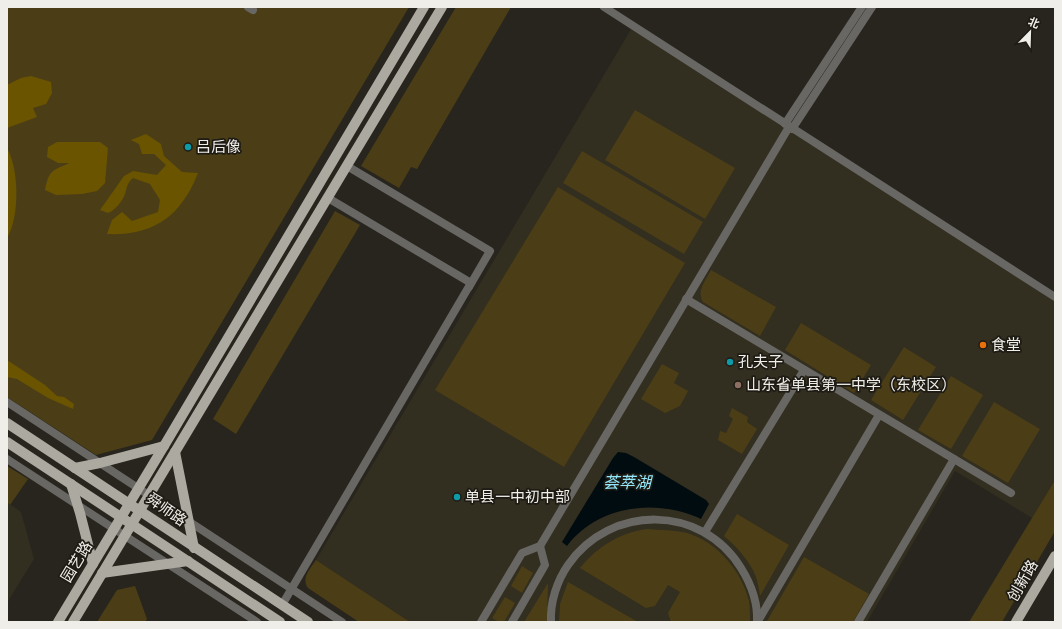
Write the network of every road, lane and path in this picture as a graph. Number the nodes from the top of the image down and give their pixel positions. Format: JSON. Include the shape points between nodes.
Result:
{"nodes":[{"id":1,"x":424,"y":7,"type":"edge"},
{"id":2,"x":442,"y":7,"type":"edge"},
{"id":3,"x":604,"y":7,"type":"edge"},
{"id":4,"x":862,"y":7,"type":"edge"},
{"id":5,"x":872,"y":7,"type":"edge"},
{"id":6,"x":789,"y":126,"type":"junction"},
{"id":7,"x":347,"y":166,"type":"junction"},
{"id":8,"x":328,"y":198,"type":"junction"},
{"id":9,"x":468,"y":288,"type":"junction"},
{"id":10,"x":1055,"y":297,"type":"edge"},
{"id":11,"x":686,"y":299,"type":"junction"},
{"id":12,"x":804,"y":370,"type":"junction"},
{"id":13,"x":7,"y":402,"type":"edge"},
{"id":14,"x":879,"y":415,"type":"junction"},
{"id":15,"x":7,"y":423,"type":"edge"},
{"id":16,"x":7,"y":442,"type":"edge"},
{"id":17,"x":164,"y":446,"type":"junction"},
{"id":18,"x":175,"y":452,"type":"junction"},
{"id":19,"x":7,"y":459,"type":"edge"},
{"id":20,"x":954,"y":459,"type":"junction"},
{"id":21,"x":100,"y":464,"type":"junction"},
{"id":22,"x":75,"y":468,"type":"junction"},
{"id":23,"x":71,"y":484,"type":"junction"},
{"id":24,"x":1011,"y":493,"type":"dead end"},
{"id":25,"x":130,"y":503,"type":"junction"},
{"id":26,"x":77,"y":504,"type":"junction"},
{"id":27,"x":140,"y":510,"type":"junction"},
{"id":28,"x":121,"y":517,"type":"junction"},
{"id":29,"x":188,"y":521,"type":"junction"},
{"id":30,"x":132,"y":525,"type":"junction"},
{"id":31,"x":705,"y":532,"type":"junction"},
{"id":32,"x":540,"y":546,"type":"junction"},
{"id":33,"x":194,"y":548,"type":"junction"},
{"id":34,"x":1055,"y":556,"type":"edge"},
{"id":35,"x":188,"y":561,"type":"junction"},
{"id":36,"x":93,"y":564,"type":"junction"},
{"id":37,"x":169,"y":564,"type":"junction"},
{"id":38,"x":102,"y":573,"type":"junction"},
{"id":39,"x":282,"y":605,"type":"junction"},
{"id":40,"x":58,"y":622,"type":"edge"},
{"id":41,"x":73,"y":622,"type":"edge"},
{"id":42,"x":257,"y":622,"type":"edge"},
{"id":43,"x":280,"y":622,"type":"edge"},
{"id":44,"x":308,"y":622,"type":"edge"},
{"id":45,"x":342,"y":622,"type":"edge"},
{"id":46,"x":481,"y":622,"type":"edge"},
{"id":47,"x":512,"y":622,"type":"edge"},
{"id":48,"x":551,"y":622,"type":"edge"},
{"id":49,"x":757,"y":622,"type":"edge"},
{"id":50,"x":858,"y":622,"type":"edge"},
{"id":51,"x":1016,"y":622,"type":"edge"}],
"edges":[{"from":1,"to":17,"type":"main road","name":"园艺路"},
{"from":2,"to":7,"type":"main road"},
{"from":3,"to":6,"type":"street"},
{"from":4,"to":6,"type":"street"},
{"from":5,"to":6,"type":"street"},
{"from":6,"to":10,"type":"street"},
{"from":6,"to":11,"type":"street"},
{"from":7,"to":8,"type":"main road"},
{"from":7,"to":9,"type":"street","via":[[490,251]]},
{"from":8,"to":9,"type":"street","via":[[471,283]]},
{"from":8,"to":18,"type":"main road"},
{"from":9,"to":39,"type":"street"},
{"from":11,"to":12,"type":"street"},
{"from":11,"to":32,"type":"street"},
{"from":12,"to":14,"type":"street"},
{"from":12,"to":31,"type":"street"},
{"from":13,"to":21,"type":"street"},
{"from":14,"to":20,"type":"street"},
{"from":14,"to":49,"type":"street"},
{"from":15,"to":22,"type":"main road","name":"舜师路"},
{"from":16,"to":23,"type":"main road","name":"舜师路"},
{"from":17,"to":21,"type":"main road"},
{"from":17,"to":25,"type":"main road","name":"园艺路"},
{"from":18,"to":27,"type":"main road"},
{"from":18,"to":29,"type":"main road"},
{"from":19,"to":26,"type":"street"},
{"from":20,"to":24,"type":"street"},
{"from":20,"to":50,"type":"street"},
{"from":21,"to":22,"type":"main road"},
{"from":21,"to":29,"type":"street"},
{"from":22,"to":25,"type":"main road","name":"舜师路"},
{"from":23,"to":26,"type":"main road"},
{"from":23,"to":28,"type":"main road","name":"舜师路"},
{"from":25,"to":27,"type":"main road","name":"舜师路"},
{"from":25,"to":28,"type":"main road","name":"园艺路"},
{"from":26,"to":36,"type":"main road"},
{"from":26,"to":37,"type":"street"},
{"from":27,"to":30,"type":"main road"},
{"from":27,"to":33,"type":"main road","name":"舜师路"},
{"from":28,"to":30,"type":"main road","name":"舜师路"},
{"from":28,"to":36,"type":"main road","name":"园艺路"},
{"from":29,"to":33,"type":"main road"},
{"from":29,"to":45,"type":"street"},
{"from":30,"to":35,"type":"main road","name":"舜师路"},
{"from":30,"to":38,"type":"main road"},
{"from":31,"to":48,"type":"street","via":[[684,523],[660,519],[636,520],[614,527],[593,538],[576,554],[562,574],[554,596]]},
{"from":31,"to":49,"type":"street","via":[[722,544],[736,559],[747,577],[754,596]]},
{"from":32,"to":46,"type":"street","via":[[522,553]]},
{"from":32,"to":47,"type":"street","via":[[545,564]]},
{"from":33,"to":39,"type":"main road","name":"舜师路"},
{"from":34,"to":51,"type":"main road","name":"创新路"},
{"from":35,"to":37,"type":"main road"},
{"from":35,"to":43,"type":"main road","name":"舜师路"},
{"from":36,"to":40,"type":"main road","name":"园艺路"},
{"from":37,"to":38,"type":"main road"},
{"from":37,"to":42,"type":"street"},
{"from":38,"to":41,"type":"main road"},
{"from":39,"to":44,"type":"main road","name":"舜师路"}]}
